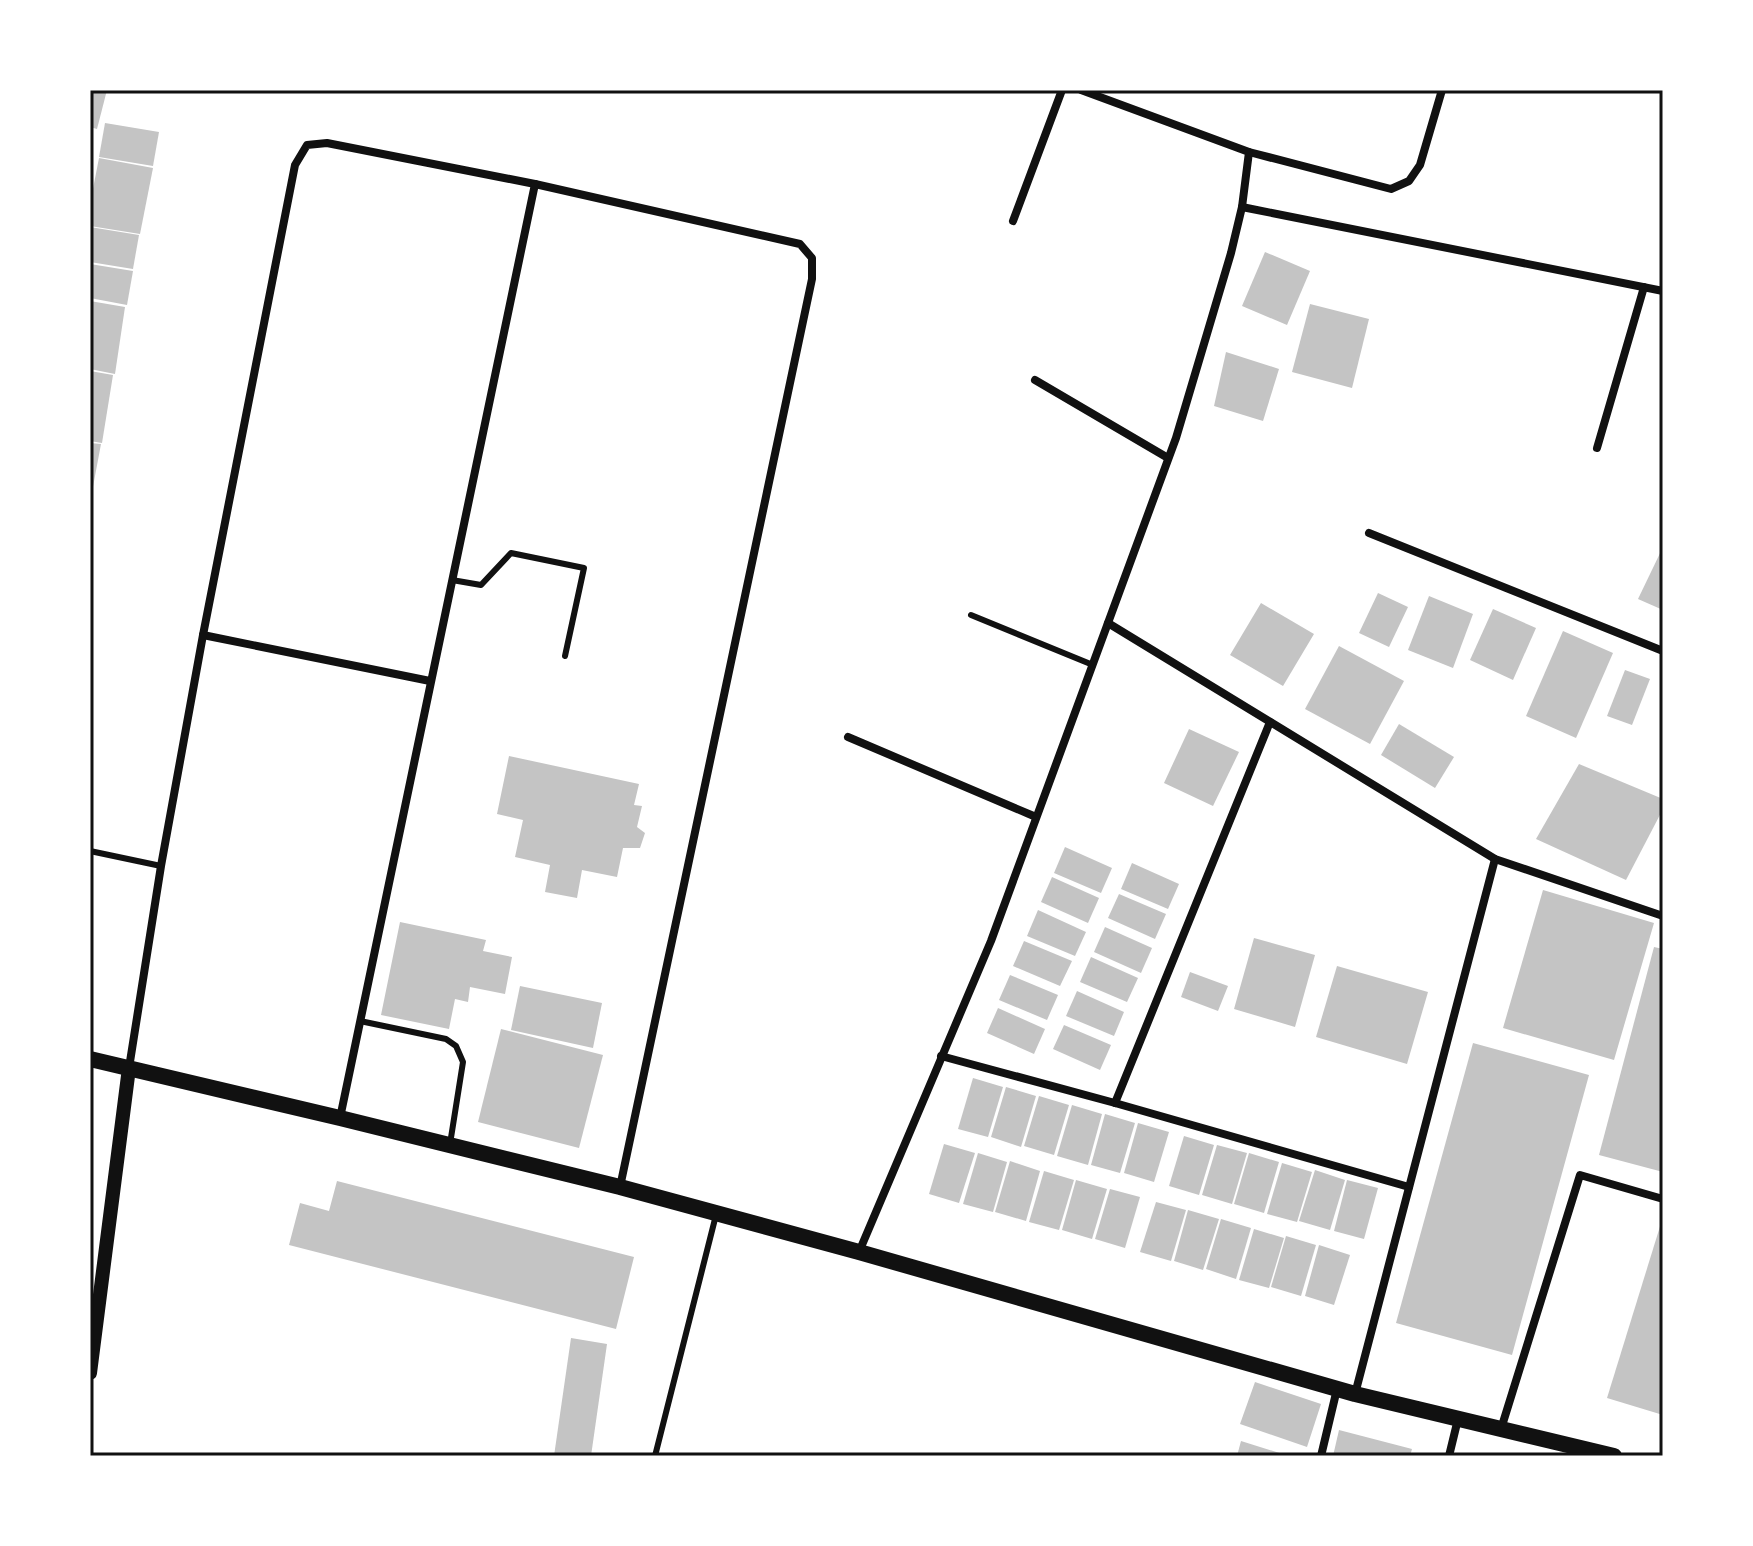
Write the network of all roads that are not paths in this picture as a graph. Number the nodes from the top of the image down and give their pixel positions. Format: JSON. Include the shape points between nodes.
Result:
{"nodes":[{"id":1,"x":1062,"y":90,"type":"edge"},
{"id":2,"x":1081,"y":90,"type":"edge"},
{"id":3,"x":1442,"y":90,"type":"edge"},
{"id":4,"x":1249,"y":152,"type":"junction"},
{"id":5,"x":535,"y":184,"type":"junction"},
{"id":6,"x":1242,"y":207,"type":"junction"},
{"id":7,"x":1013,"y":221,"type":"dead end"},
{"id":8,"x":1644,"y":287,"type":"junction"},
{"id":9,"x":1663,"y":291,"type":"edge"},
{"id":10,"x":1035,"y":380,"type":"dead end"},
{"id":11,"x":1597,"y":448,"type":"dead end"},
{"id":12,"x":1168,"y":458,"type":"junction"},
{"id":13,"x":1369,"y":533,"type":"dead end"},
{"id":14,"x":452,"y":580,"type":"junction"},
{"id":15,"x":971,"y":615,"type":"dead end"},
{"id":16,"x":1108,"y":623,"type":"junction"},
{"id":17,"x":203,"y":635,"type":"junction"},
{"id":18,"x":1663,"y":651,"type":"edge"},
{"id":19,"x":565,"y":656,"type":"dead end"},
{"id":20,"x":1093,"y":665,"type":"junction"},
{"id":21,"x":430,"y":681,"type":"junction"},
{"id":22,"x":1270,"y":722,"type":"junction"},
{"id":23,"x":848,"y":737,"type":"dead end"},
{"id":24,"x":1036,"y":817,"type":"junction"},
{"id":25,"x":90,"y":851,"type":"edge"},
{"id":26,"x":1495,"y":859,"type":"junction"},
{"id":27,"x":161,"y":866,"type":"junction"},
{"id":28,"x":1663,"y":916,"type":"edge"},
{"id":29,"x":360,"y":1021,"type":"junction"},
{"id":30,"x":941,"y":1056,"type":"junction"},
{"id":31,"x":90,"y":1059,"type":"edge"},
{"id":32,"x":129,"y":1068,"type":"junction"},
{"id":33,"x":1115,"y":1103,"type":"junction"},
{"id":34,"x":340,"y":1118,"type":"junction"},
{"id":35,"x":450,"y":1145,"type":"junction"},
{"id":36,"x":620,"y":1187,"type":"junction"},
{"id":37,"x":1409,"y":1187,"type":"junction"},
{"id":38,"x":1663,"y":1199,"type":"edge"},
{"id":39,"x":716,"y":1212,"type":"junction"},
{"id":40,"x":859,"y":1252,"type":"junction"},
{"id":41,"x":90,"y":1373,"type":"edge"},
{"id":42,"x":1337,"y":1389,"type":"junction"},
{"id":43,"x":1355,"y":1394,"type":"junction"},
{"id":44,"x":1458,"y":1418,"type":"junction"},
{"id":45,"x":1501,"y":1429,"type":"junction"},
{"id":46,"x":655,"y":1456,"type":"edge"},
{"id":47,"x":1321,"y":1456,"type":"edge"},
{"id":48,"x":1449,"y":1456,"type":"edge"},
{"id":49,"x":1614,"y":1456,"type":"edge"}],
"edges":[{"from":1,"to":7,"type":"street"},
{"from":2,"to":4,"type":"street"},
{"from":3,"to":4,"type":"street","via":[[1420,165],[1409,181],[1391,189]]},
{"from":4,"to":6,"type":"street"},
{"from":5,"to":14,"type":"street"},
{"from":5,"to":17,"type":"street","via":[[327,143],[307,145],[295,165]]},
{"from":5,"to":36,"type":"street","via":[[800,244],[812,258],[812,279]]},
{"from":6,"to":8,"type":"street"},
{"from":6,"to":12,"type":"street"},
{"from":8,"to":9,"type":"street"},
{"from":8,"to":11,"type":"street"},
{"from":10,"to":12,"type":"street"},
{"from":12,"to":16,"type":"street"},
{"from":13,"to":18,"type":"street"},
{"from":14,"to":19,"type":"lane","via":[[481,585],[511,553],[584,568]]},
{"from":14,"to":21,"type":"street"},
{"from":15,"to":20,"type":"lane"},
{"from":16,"to":20,"type":"street"},
{"from":16,"to":22,"type":"street"},
{"from":17,"to":21,"type":"street"},
{"from":17,"to":27,"type":"street"},
{"from":20,"to":24,"type":"street"},
{"from":21,"to":29,"type":"street"},
{"from":22,"to":26,"type":"street"},
{"from":22,"to":33,"type":"street"},
{"from":23,"to":24,"type":"street"},
{"from":24,"to":30,"type":"street"},
{"from":25,"to":27,"type":"lane"},
{"from":26,"to":28,"type":"street"},
{"from":26,"to":37,"type":"street"},
{"from":27,"to":32,"type":"street"},
{"from":29,"to":34,"type":"street"},
{"from":29,"to":35,"type":"lane","via":[[446,1039],[456,1046],[463,1062]]},
{"from":30,"to":33,"type":"street"},
{"from":30,"to":40,"type":"street"},
{"from":31,"to":32,"type":"main road"},
{"from":32,"to":34,"type":"main road"},
{"from":32,"to":41,"type":"street"},
{"from":33,"to":37,"type":"street"},
{"from":34,"to":35,"type":"main road"},
{"from":35,"to":36,"type":"main road"},
{"from":36,"to":39,"type":"main road"},
{"from":37,"to":43,"type":"street"},
{"from":38,"to":45,"type":"street","via":[[1580,1175]]},
{"from":39,"to":40,"type":"main road"},
{"from":39,"to":46,"type":"lane"},
{"from":40,"to":42,"type":"main road"},
{"from":42,"to":43,"type":"main road"},
{"from":42,"to":47,"type":"street"},
{"from":43,"to":44,"type":"main road"},
{"from":44,"to":45,"type":"main road"},
{"from":44,"to":48,"type":"street"},
{"from":45,"to":49,"type":"main road"}]}
